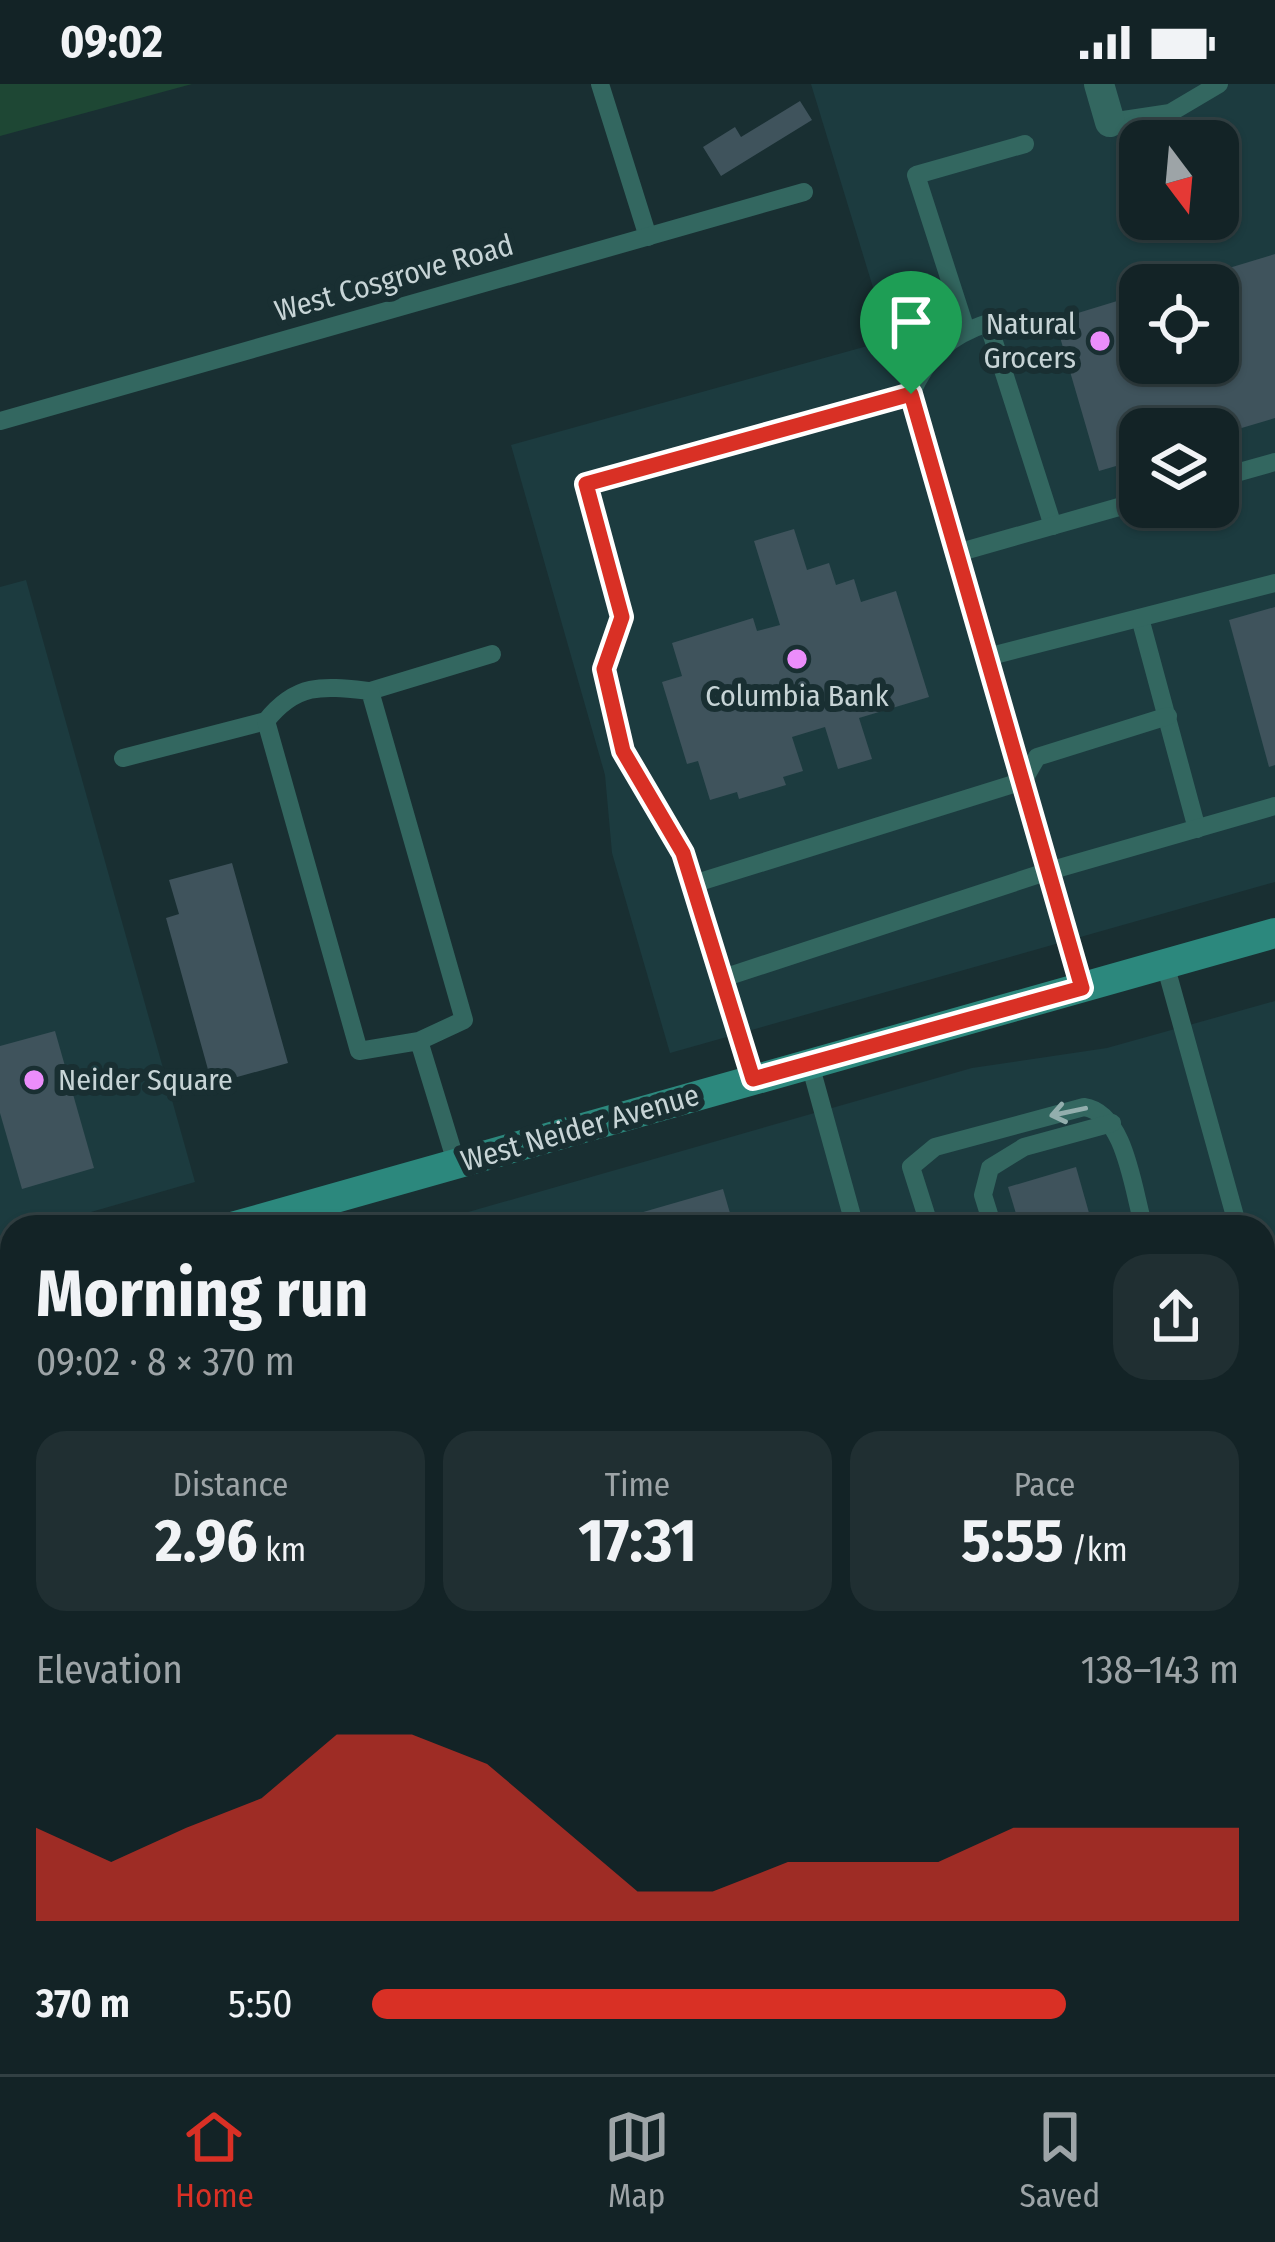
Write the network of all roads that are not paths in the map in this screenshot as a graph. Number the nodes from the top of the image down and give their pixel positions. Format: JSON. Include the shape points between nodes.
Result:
{"nodes":[{"id":1,"x":601,"y":84,"type":"edge"},
{"id":2,"x":1099,"y":84,"type":"edge"},
{"id":3,"x":1219,"y":84,"type":"edge"},
{"id":4,"x":1110,"y":122,"type":"joint"},
{"id":5,"x":1025,"y":144,"type":"dead end"},
{"id":6,"x":804,"y":192,"type":"dead end"},
{"id":7,"x":648,"y":237,"type":"junction"},
{"id":8,"x":966,"y":330,"type":"junction"},
{"id":9,"x":911,"y":394,"type":"junction"},
{"id":10,"x":0,"y":421,"type":"edge"},
{"id":11,"x":1275,"y":462,"type":"edge"},
{"id":12,"x":1239,"y":472,"type":"edge"},
{"id":13,"x":1119,"y":507,"type":"edge"},
{"id":14,"x":1053,"y":526,"type":"junction"},
{"id":15,"x":957,"y":553,"type":"junction"},
{"id":16,"x":1275,"y":584,"type":"edge"},
{"id":17,"x":1140,"y":618,"type":"junction"},
{"id":18,"x":492,"y":654,"type":"dead end"},
{"id":19,"x":987,"y":657,"type":"junction"},
{"id":20,"x":370,"y":691,"type":"junction"},
{"id":21,"x":1168,"y":716,"type":"junction"},
{"id":22,"x":266,"y":721,"type":"junction"},
{"id":23,"x":123,"y":758,"type":"dead end"},
{"id":24,"x":1023,"y":781,"type":"junction"},
{"id":25,"x":1275,"y":806,"type":"edge"},
{"id":26,"x":1196,"y":829,"type":"junction"},
{"id":27,"x":1049,"y":871,"type":"junction"},
{"id":28,"x":693,"y":884,"type":"junction"},
{"id":29,"x":1275,"y":933,"type":"edge"},
{"id":30,"x":1165,"y":964,"type":"junction"},
{"id":31,"x":723,"y":979,"type":"junction"},
{"id":32,"x":1082,"y":988,"type":"junction"},
{"id":33,"x":418,"y":1041,"type":"junction"},
{"id":34,"x":809,"y":1064,"type":"junction"},
{"id":35,"x":753,"y":1079,"type":"junction"},
{"id":36,"x":1112,"y":1123,"type":"junction"},
{"id":37,"x":456,"y":1162,"type":"junction"},
{"id":38,"x":310,"y":1215,"type":"edge"},
{"id":39,"x":852,"y":1215,"type":"edge"},
{"id":40,"x":926,"y":1215,"type":"edge"},
{"id":41,"x":989,"y":1215,"type":"edge"},
{"id":42,"x":1140,"y":1215,"type":"edge"},
{"id":43,"x":1235,"y":1215,"type":"edge"}],
"edges":[{"from":1,"to":7,"type":"lane"},
{"from":2,"to":4,"type":"street"},
{"from":3,"to":4,"type":"lane","via":[[1171,112]]},
{"from":5,"to":8,"type":"lane","via":[[916,176]]},
{"from":6,"to":7,"type":"lane","name":"West Cosgrove Road"},
{"from":7,"to":10,"type":"lane","name":"West Cosgrove Road"},
{"from":8,"to":9,"type":"lane","via":[[925,364]]},
{"from":8,"to":14,"type":"lane","via":[[988,323]]},
{"from":9,"to":15,"type":"lane"},
{"from":9,"to":28,"type":"lane","via":[[586,484],[622,617],[604,669],[618,731]]},
{"from":11,"to":12,"type":"lane"},
{"from":13,"to":14,"type":"lane"},
{"from":14,"to":15,"type":"lane"},
{"from":15,"to":19,"type":"lane"},
{"from":16,"to":17,"type":"lane"},
{"from":17,"to":19,"type":"lane"},
{"from":17,"to":21,"type":"lane"},
{"from":18,"to":20,"type":"lane"},
{"from":19,"to":24,"type":"lane"},
{"from":20,"to":22,"type":"lane","via":[[323,686],[284,698]]},
{"from":20,"to":33,"type":"lane","via":[[464,1020]]},
{"from":21,"to":24,"type":"lane","via":[[1037,757]]},
{"from":21,"to":26,"type":"lane"},
{"from":22,"to":23,"type":"lane"},
{"from":22,"to":33,"type":"lane","via":[[359,1051]]},
{"from":24,"to":27,"type":"lane"},
{"from":24,"to":28,"type":"lane"},
{"from":25,"to":26,"type":"lane"},
{"from":26,"to":27,"type":"lane"},
{"from":27,"to":31,"type":"lane"},
{"from":27,"to":32,"type":"lane"},
{"from":28,"to":31,"type":"lane"},
{"from":29,"to":30,"type":"main road","name":"West Neider Avenue"},
{"from":30,"to":32,"type":"main road","name":"West Neider Avenue"},
{"from":30,"to":43,"type":"lane"},
{"from":31,"to":35,"type":"lane"},
{"from":32,"to":34,"type":"main road","name":"West Neider Avenue"},
{"from":33,"to":37,"type":"lane"},
{"from":34,"to":35,"type":"main road","name":"West Neider Avenue"},
{"from":34,"to":39,"type":"lane"},
{"from":35,"to":37,"type":"main road","name":"West Neider Avenue"},
{"from":36,"to":40,"type":"lane","one_way":true,"via":[[1084,1107],[934,1147],[911,1167]]},
{"from":36,"to":41,"type":"lane","via":[[1024,1147],[990,1168],[983,1195]]},
{"from":36,"to":42,"type":"lane"},
{"from":37,"to":38,"type":"main road","name":"West Neider Avenue"}]}
